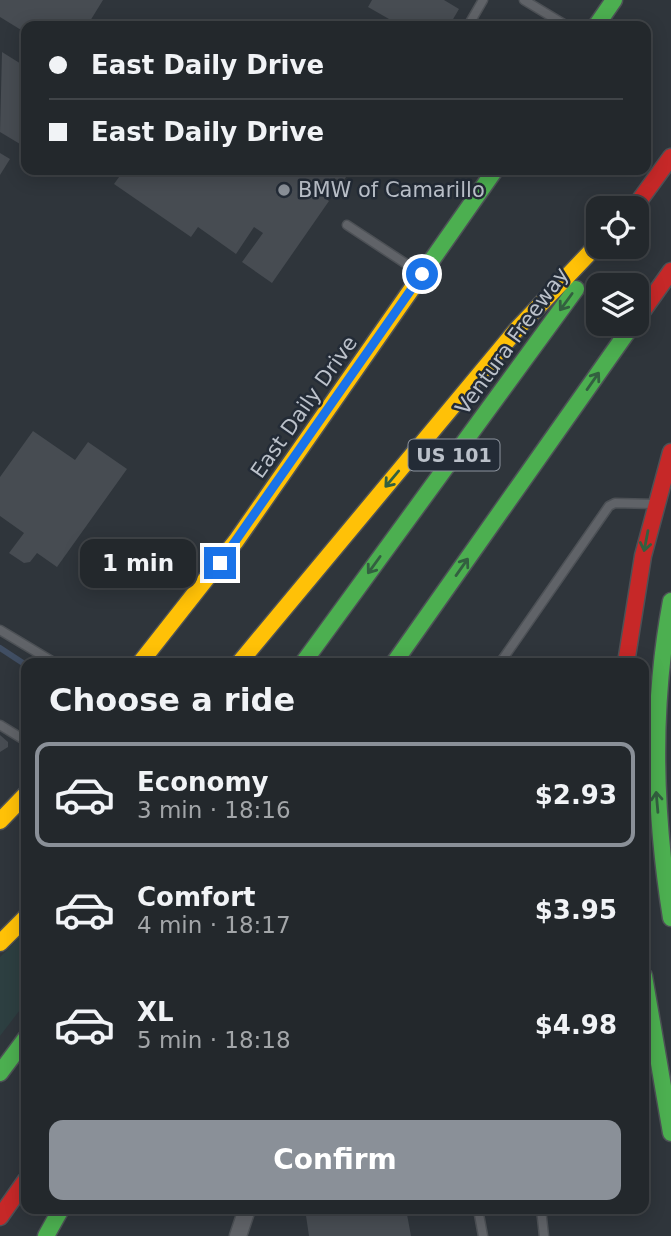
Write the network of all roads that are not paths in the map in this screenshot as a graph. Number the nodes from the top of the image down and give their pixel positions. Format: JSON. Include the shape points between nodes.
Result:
{"nodes":[{"id":1,"x":483,"y":0,"type":"edge"},
{"id":2,"x":524,"y":0,"type":"edge"},
{"id":3,"x":614,"y":0,"type":"edge"},
{"id":4,"x":471,"y":21,"type":"edge"},
{"id":5,"x":559,"y":21,"type":"edge"},
{"id":6,"x":599,"y":21,"type":"edge"},
{"id":7,"x":671,"y":156,"type":"edge"},
{"id":8,"x":491,"y":175,"type":"edge"},
{"id":9,"x":642,"y":196,"type":"edge"},
{"id":10,"x":347,"y":225,"type":"dead end"},
{"id":11,"x":586,"y":257,"type":"edge"},
{"id":12,"x":597,"y":259,"type":"edge"},
{"id":13,"x":671,"y":271,"type":"edge"},
{"id":14,"x":422,"y":274,"type":"junction"},
{"id":15,"x":649,"y":302,"type":"edge"},
{"id":16,"x":626,"y":336,"type":"edge"},
{"id":17,"x":671,"y":452,"type":"edge"},
{"id":18,"x":654,"y":504,"type":"junction"},
{"id":19,"x":671,"y":601,"type":"edge"},
{"id":20,"x":0,"y":630,"type":"edge"},
{"id":21,"x":46,"y":658,"type":"edge"},
{"id":22,"x":144,"y":658,"type":"edge"},
{"id":23,"x":243,"y":658,"type":"edge"},
{"id":24,"x":307,"y":658,"type":"edge"},
{"id":25,"x":398,"y":658,"type":"edge"},
{"id":26,"x":503,"y":658,"type":"edge"},
{"id":27,"x":627,"y":658,"type":"edge"},
{"id":28,"x":0,"y":725,"type":"edge"},
{"id":29,"x":21,"y":738,"type":"edge"},
{"id":30,"x":21,"y":799,"type":"edge"},
{"id":31,"x":0,"y":821,"type":"edge"},
{"id":32,"x":667,"y":866,"type":"edge"},
{"id":33,"x":668,"y":885,"type":"edge"},
{"id":34,"x":671,"y":918,"type":"edge"},
{"id":35,"x":21,"y":921,"type":"edge"},
{"id":36,"x":0,"y":943,"type":"edge"},
{"id":37,"x":649,"y":1032,"type":"edge"},
{"id":38,"x":21,"y":1045,"type":"edge"},
{"id":39,"x":651,"y":1054,"type":"edge"},
{"id":40,"x":0,"y":1073,"type":"edge"},
{"id":41,"x":671,"y":1133,"type":"edge"},
{"id":42,"x":21,"y":1187,"type":"edge"},
{"id":43,"x":58,"y":1214,"type":"edge"},
{"id":44,"x":245,"y":1214,"type":"edge"},
{"id":45,"x":479,"y":1214,"type":"edge"},
{"id":46,"x":542,"y":1214,"type":"edge"},
{"id":47,"x":0,"y":1217,"type":"edge"},
{"id":48,"x":46,"y":1236,"type":"edge"},
{"id":49,"x":238,"y":1236,"type":"edge"},
{"id":50,"x":483,"y":1236,"type":"edge"},
{"id":51,"x":544,"y":1236,"type":"edge"}],
"edges":[{"from":1,"to":4,"type":"lane"},
{"from":2,"to":5,"type":"lane"},
{"from":3,"to":6,"type":"main road"},
{"from":7,"to":9,"type":"main road"},
{"from":8,"to":14,"type":"main road","name":"East Daily Drive"},
{"from":10,"to":14,"type":"lane"},
{"from":11,"to":23,"type":"main road","one_way":true,"via":[[518,328]]},
{"from":12,"to":24,"type":"main road","name":"Ventura Freeway","number":"US 101","one_way":true},
{"from":13,"to":15,"type":"main road"},
{"from":14,"to":22,"type":"main road","name":"East Daily Drive","via":[[236,541]]},
{"from":25,"to":16,"type":"main road","number":"US 101","one_way":true},
{"from":17,"to":18,"type":"main road"},
{"from":18,"to":26,"type":"lane","via":[[608,506]]},
{"from":18,"to":27,"type":"main road","one_way":true},
{"from":32,"to":19,"type":"main road","one_way":true,"via":[[656,741],[659,677]]},
{"from":20,"to":21,"type":"lane"},
{"from":28,"to":29,"type":"lane"},
{"from":30,"to":31,"type":"main road"},
{"from":32,"to":33,"type":"main road"},
{"from":33,"to":34,"type":"main road"},
{"from":35,"to":36,"type":"main road"},
{"from":37,"to":39,"type":"main road"},
{"from":38,"to":40,"type":"main road"},
{"from":39,"to":41,"type":"main road"},
{"from":42,"to":47,"type":"main road"},
{"from":43,"to":48,"type":"main road"},
{"from":44,"to":49,"type":"street"},
{"from":45,"to":50,"type":"lane"},
{"from":46,"to":51,"type":"lane"}]}
